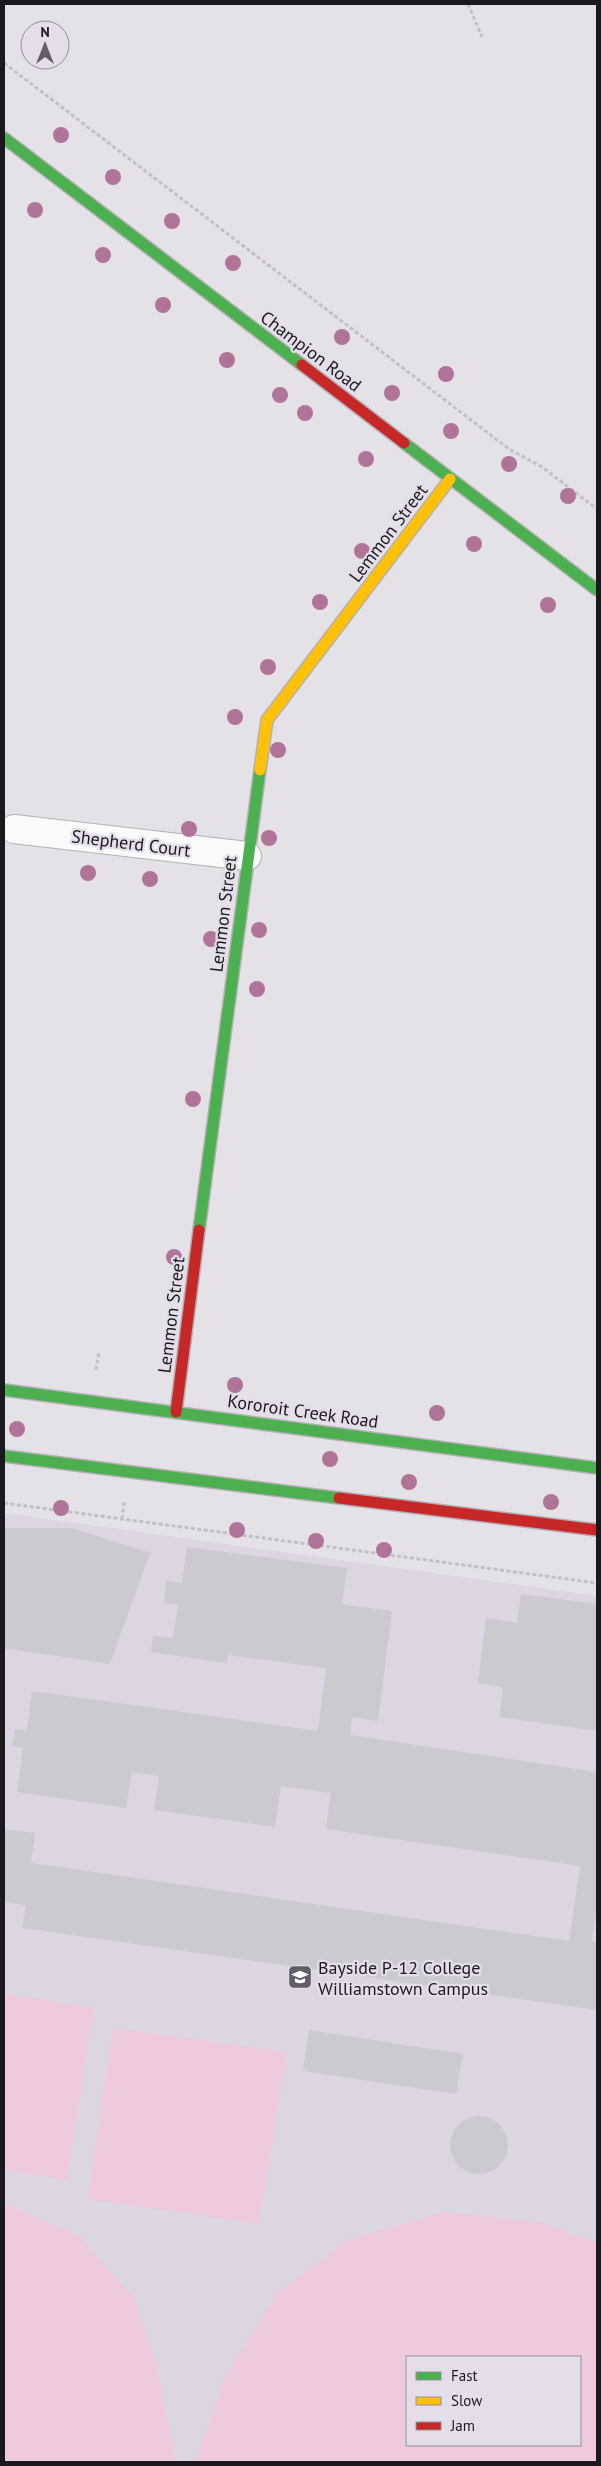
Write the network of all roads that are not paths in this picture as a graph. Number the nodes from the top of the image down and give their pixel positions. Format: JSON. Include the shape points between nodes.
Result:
{"nodes":[{"id":1,"x":4,"y":138,"type":"edge"},
{"id":2,"x":450,"y":479,"type":"junction"},
{"id":3,"x":597,"y":590,"type":"edge"},
{"id":4,"x":14,"y":829,"type":"dead end"},
{"id":5,"x":248,"y":856,"type":"junction"},
{"id":6,"x":4,"y":1390,"type":"edge"},
{"id":7,"x":176,"y":1412,"type":"junction"},
{"id":8,"x":4,"y":1456,"type":"edge"},
{"id":9,"x":597,"y":1468,"type":"edge"},
{"id":10,"x":597,"y":1530,"type":"edge"}],
"edges":[{"from":1,"to":2,"type":"street","name":"Champion Road"},
{"from":2,"to":3,"type":"street","name":"Champion Road"},
{"from":2,"to":5,"type":"street","name":"Lemmon Street","via":[[267,720]]},
{"from":4,"to":5,"type":"street","name":"Shepherd Court"},
{"from":5,"to":7,"type":"street","name":"Lemmon Street"},
{"from":6,"to":7,"type":"street","name":"Kororoit Creek Road"},
{"from":7,"to":9,"type":"street","name":"Kororoit Creek Road"},
{"from":8,"to":10,"type":"street"}]}
